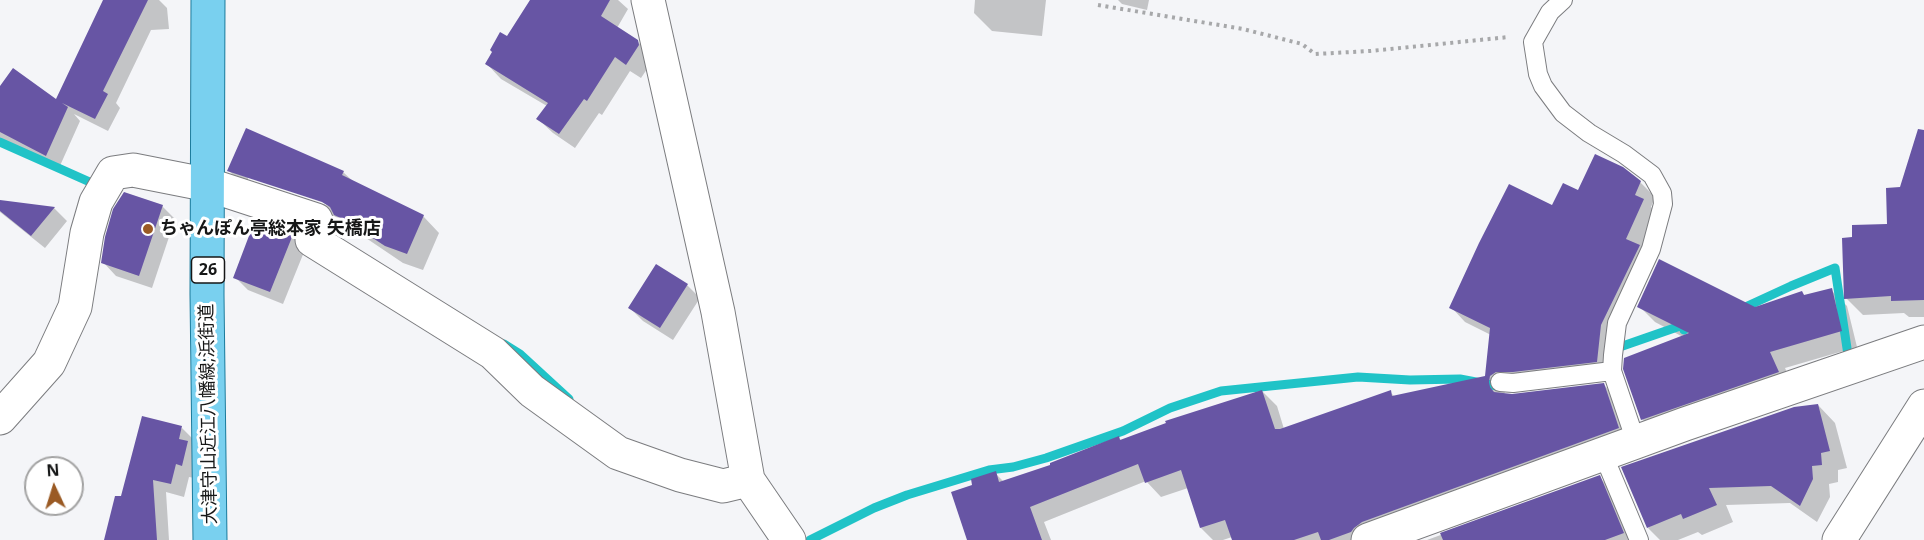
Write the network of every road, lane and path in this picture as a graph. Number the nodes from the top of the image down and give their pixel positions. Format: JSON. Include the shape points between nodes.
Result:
{"nodes":[{"id":1,"x":208,"y":0,"type":"edge"},
{"id":2,"x":648,"y":0,"type":"edge"},
{"id":3,"x":1563,"y":0,"type":"edge"},
{"id":4,"x":1098,"y":5,"type":"dead end"},
{"id":5,"x":1537,"y":34,"type":"junction"},
{"id":6,"x":208,"y":185,"type":"junction"},
{"id":7,"x":1924,"y":342,"type":"edge"},
{"id":8,"x":1612,"y":371,"type":"junction"},
{"id":9,"x":1500,"y":382,"type":"dead end"},
{"id":10,"x":1924,"y":406,"type":"edge"},
{"id":11,"x":0,"y":418,"type":"edge"},
{"id":12,"x":1636,"y":442,"type":"junction"},
{"id":13,"x":1603,"y":454,"type":"junction"},
{"id":14,"x":748,"y":480,"type":"junction"},
{"id":15,"x":210,"y":540,"type":"edge"},
{"id":16,"x":789,"y":540,"type":"edge"},
{"id":17,"x":1368,"y":540,"type":"edge"},
{"id":18,"x":1639,"y":540,"type":"edge"},
{"id":19,"x":1839,"y":540,"type":"edge"}],
"edges":[{"from":1,"to":6,"type":"main road","name":"大津守山近江八幡線;浜街道","number":"26"},
{"from":2,"to":14,"type":"street","via":[[718,312]]},
{"from":3,"to":5,"type":"lane","via":[[1550,12]]},
{"from":4,"to":5,"type":"path","via":[[1244,29],[1302,44],[1315,54],[1438,46]]},
{"from":5,"to":8,"type":"lane","via":[[1533,42],[1538,74],[1551,98],[1575,123],[1652,175],[1662,193],[1663,204],[1651,249],[1617,323]]},
{"from":6,"to":11,"type":"street","via":[[133,170],[113,173],[96,201],[75,307],[49,363]]},
{"from":6,"to":14,"type":"street","via":[[316,220],[312,240],[494,353],[532,391],[618,453],[723,486]]},
{"from":6,"to":15,"type":"main road","name":"大津守山近江八幡線;浜街道","number":"26"},
{"from":7,"to":12,"type":"street"},
{"from":8,"to":9,"type":"lane"},
{"from":8,"to":12,"type":"lane"},
{"from":10,"to":19,"type":"street"},
{"from":12,"to":13,"type":"street"},
{"from":13,"to":17,"type":"street"},
{"from":13,"to":18,"type":"lane"},
{"from":14,"to":16,"type":"street"}]}
